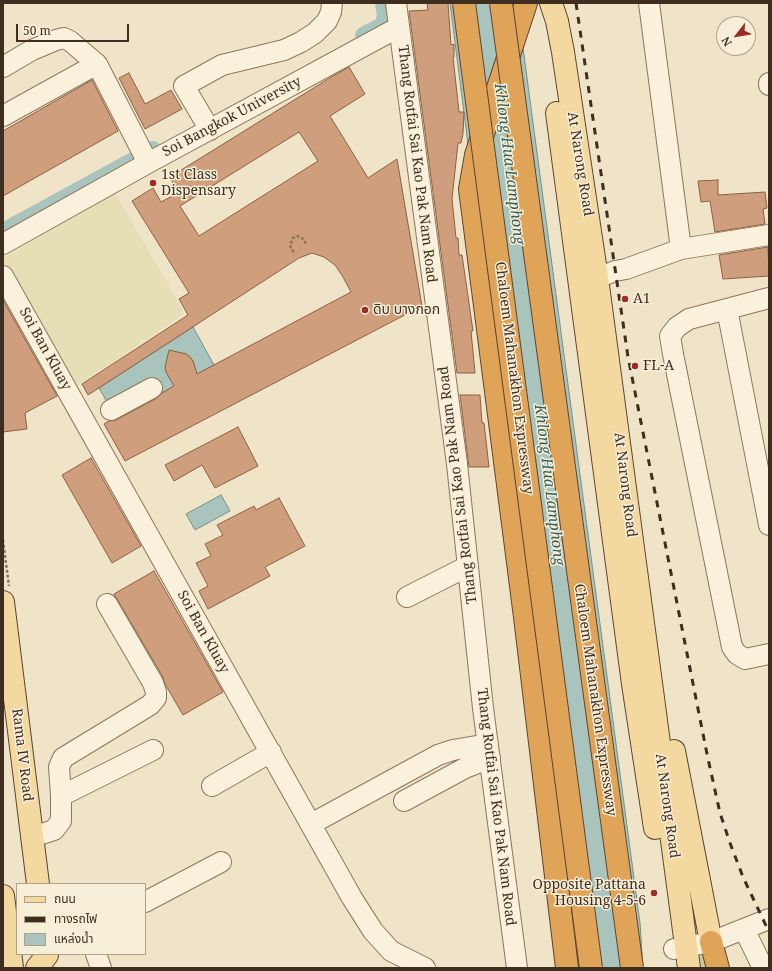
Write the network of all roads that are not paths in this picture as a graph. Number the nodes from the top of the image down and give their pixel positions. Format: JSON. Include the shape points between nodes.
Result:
{"nodes":[{"id":1,"x":332,"y":3,"type":"edge"},
{"id":2,"x":396,"y":3,"type":"edge"},
{"id":3,"x":464,"y":3,"type":"edge"},
{"id":4,"x":501,"y":3,"type":"edge"},
{"id":5,"x":526,"y":3,"type":"edge"},
{"id":6,"x":544,"y":3,"type":"edge"},
{"id":7,"x":551,"y":3,"type":"edge"},
{"id":8,"x":649,"y":3,"type":"edge"},
{"id":9,"x":400,"y":27,"type":"junction"},
{"id":10,"x":97,"y":64,"type":"junction"},
{"id":11,"x":3,"y":67,"type":"edge"},
{"id":12,"x":3,"y":116,"type":"edge"},
{"id":13,"x":210,"y":130,"type":"junction"},
{"id":14,"x":144,"y":155,"type":"junction"},
{"id":15,"x":769,"y":235,"type":"edge"},
{"id":16,"x":3,"y":244,"type":"edge"},
{"id":17,"x":681,"y":249,"type":"junction"},
{"id":18,"x":3,"y":276,"type":"edge"},
{"id":19,"x":597,"y":278,"type":"junction"},
{"id":20,"x":769,"y":298,"type":"edge"},
{"id":21,"x":727,"y":309,"type":"junction"},
{"id":22,"x":152,"y":388,"type":"dead end"},
{"id":23,"x":100,"y":416,"type":"junction"},
{"id":24,"x":769,"y":525,"type":"edge"},
{"id":25,"x":468,"y":566,"type":"junction"},
{"id":26,"x":638,"y":592,"type":"junction"},
{"id":27,"x":408,"y":597,"type":"dead end"},
{"id":28,"x":3,"y":602,"type":"edge"},
{"id":29,"x":107,"y":604,"type":"dead end"},
{"id":30,"x":769,"y":654,"type":"edge"},
{"id":31,"x":153,"y":750,"type":"dead end"},
{"id":32,"x":489,"y":751,"type":"junction"},
{"id":33,"x":271,"y":752,"type":"junction"},
{"id":34,"x":212,"y":786,"type":"dead end"},
{"id":35,"x":61,"y":796,"type":"junction"},
{"id":36,"x":404,"y":801,"type":"dead end"},
{"id":37,"x":311,"y":824,"type":"junction"},
{"id":38,"x":32,"y":837,"type":"junction"},
{"id":39,"x":221,"y":862,"type":"dead end"},
{"id":40,"x":38,"y":883,"type":"edge"},
{"id":41,"x":3,"y":896,"type":"edge"},
{"id":42,"x":146,"y":901,"type":"edge"},
{"id":43,"x":769,"y":919,"type":"edge"},
{"id":44,"x":744,"y":929,"type":"junction"},
{"id":45,"x":711,"y":942,"type":"junction"},
{"id":46,"x":96,"y":955,"type":"edge"},
{"id":47,"x":679,"y":955,"type":"edge"},
{"id":48,"x":396,"y":963,"type":"edge"},
{"id":49,"x":12,"y":968,"type":"edge"},
{"id":50,"x":101,"y":968,"type":"edge"},
{"id":51,"x":425,"y":968,"type":"edge"},
{"id":52,"x":517,"y":968,"type":"edge"},
{"id":53,"x":567,"y":968,"type":"edge"},
{"id":54,"x":591,"y":968,"type":"edge"},
{"id":55,"x":632,"y":968,"type":"edge"},
{"id":56,"x":689,"y":968,"type":"edge"},
{"id":57,"x":718,"y":968,"type":"edge"},
{"id":58,"x":763,"y":968,"type":"edge"}],
"edges":[{"from":1,"to":13,"type":"street","via":[[331,12],[324,24],[302,42],[284,50],[222,65],[184,86]]},
{"from":2,"to":9,"type":"street","name":"Thang Rotfai Sai Kao Pak Nam Road"},
{"from":3,"to":54,"type":"highway","name":"Chaloem Mahanakhon Expressway","bridge":true},
{"from":4,"to":55,"type":"highway","name":"Chaloem Mahanakhon Expressway","bridge":true},
{"from":5,"to":53,"type":"highway","via":[[476,155],[470,189]]},
{"from":6,"to":47,"type":"main road","name":"At Narong Road","via":[[632,676]]},
{"from":7,"to":19,"type":"main road","name":"At Narong Road","via":[[563,52]]},
{"from":8,"to":17,"type":"street"},
{"from":9,"to":13,"type":"street","name":"Soi Bangkok University"},
{"from":9,"to":25,"type":"street","name":"Thang Rotfai Sai Kao Pak Nam Road"},
{"from":10,"to":11,"type":"street","via":[[64,38],[32,50]]},
{"from":10,"to":12,"type":"street"},
{"from":10,"to":14,"type":"street"},
{"from":13,"to":14,"type":"street","name":"Soi Bangkok University"},
{"from":14,"to":16,"type":"street","name":"Soi Bangkok University"},
{"from":15,"to":17,"type":"street"},
{"from":17,"to":19,"type":"street"},
{"from":18,"to":23,"type":"street","name":"Soi Ban Kluay"},
{"from":19,"to":26,"type":"main road","name":"At Narong Road"},
{"from":20,"to":21,"type":"street"},
{"from":21,"to":24,"type":"street"},
{"from":21,"to":30,"type":"street","via":[[689,319],[677,327],[670,336],[732,647],[745,659]]},
{"from":22,"to":23,"type":"street"},
{"from":23,"to":33,"type":"street","name":"Soi Ban Kluay"},
{"from":25,"to":27,"type":"street"},
{"from":25,"to":32,"type":"street","name":"Thang Rotfai Sai Kao Pak Nam Road"},
{"from":26,"to":45,"type":"main road","via":[[658,670]]},
{"from":26,"to":47,"type":"main road","name":"At Narong Road"},
{"from":28,"to":38,"type":"main road","name":"Rama IV Road"},
{"from":29,"to":35,"type":"street","via":[[153,682],[156,698],[150,705],[63,758],[59,767]]},
{"from":31,"to":35,"type":"street"},
{"from":32,"to":36,"type":"street","via":[[465,768]]},
{"from":32,"to":37,"type":"street","via":[[453,750],[438,755]]},
{"from":32,"to":52,"type":"street","name":"Thang Rotfai Sai Kao Pak Nam Road"},
{"from":33,"to":34,"type":"street"},
{"from":33,"to":37,"type":"street","name":"Soi Ban Kluay"},
{"from":35,"to":38,"type":"street","via":[[61,821],[54,830]]},
{"from":37,"to":48,"type":"street","name":"Soi Ban Kluay","via":[[352,898],[373,931],[391,951]]},
{"from":38,"to":40,"type":"main road","name":"Rama IV Road"},
{"from":39,"to":42,"type":"street"},
{"from":41,"to":49,"type":"main road"},
{"from":43,"to":44,"type":"street"},
{"from":44,"to":45,"type":"street"},
{"from":44,"to":58,"type":"street"},
{"from":45,"to":47,"type":"street"},
{"from":45,"to":57,"type":"highway"},
{"from":46,"to":50,"type":"street"},
{"from":47,"to":56,"type":"main road","name":"At Narong Road"},
{"from":48,"to":51,"type":"street","name":"Soi Ban Kluay"}]}
